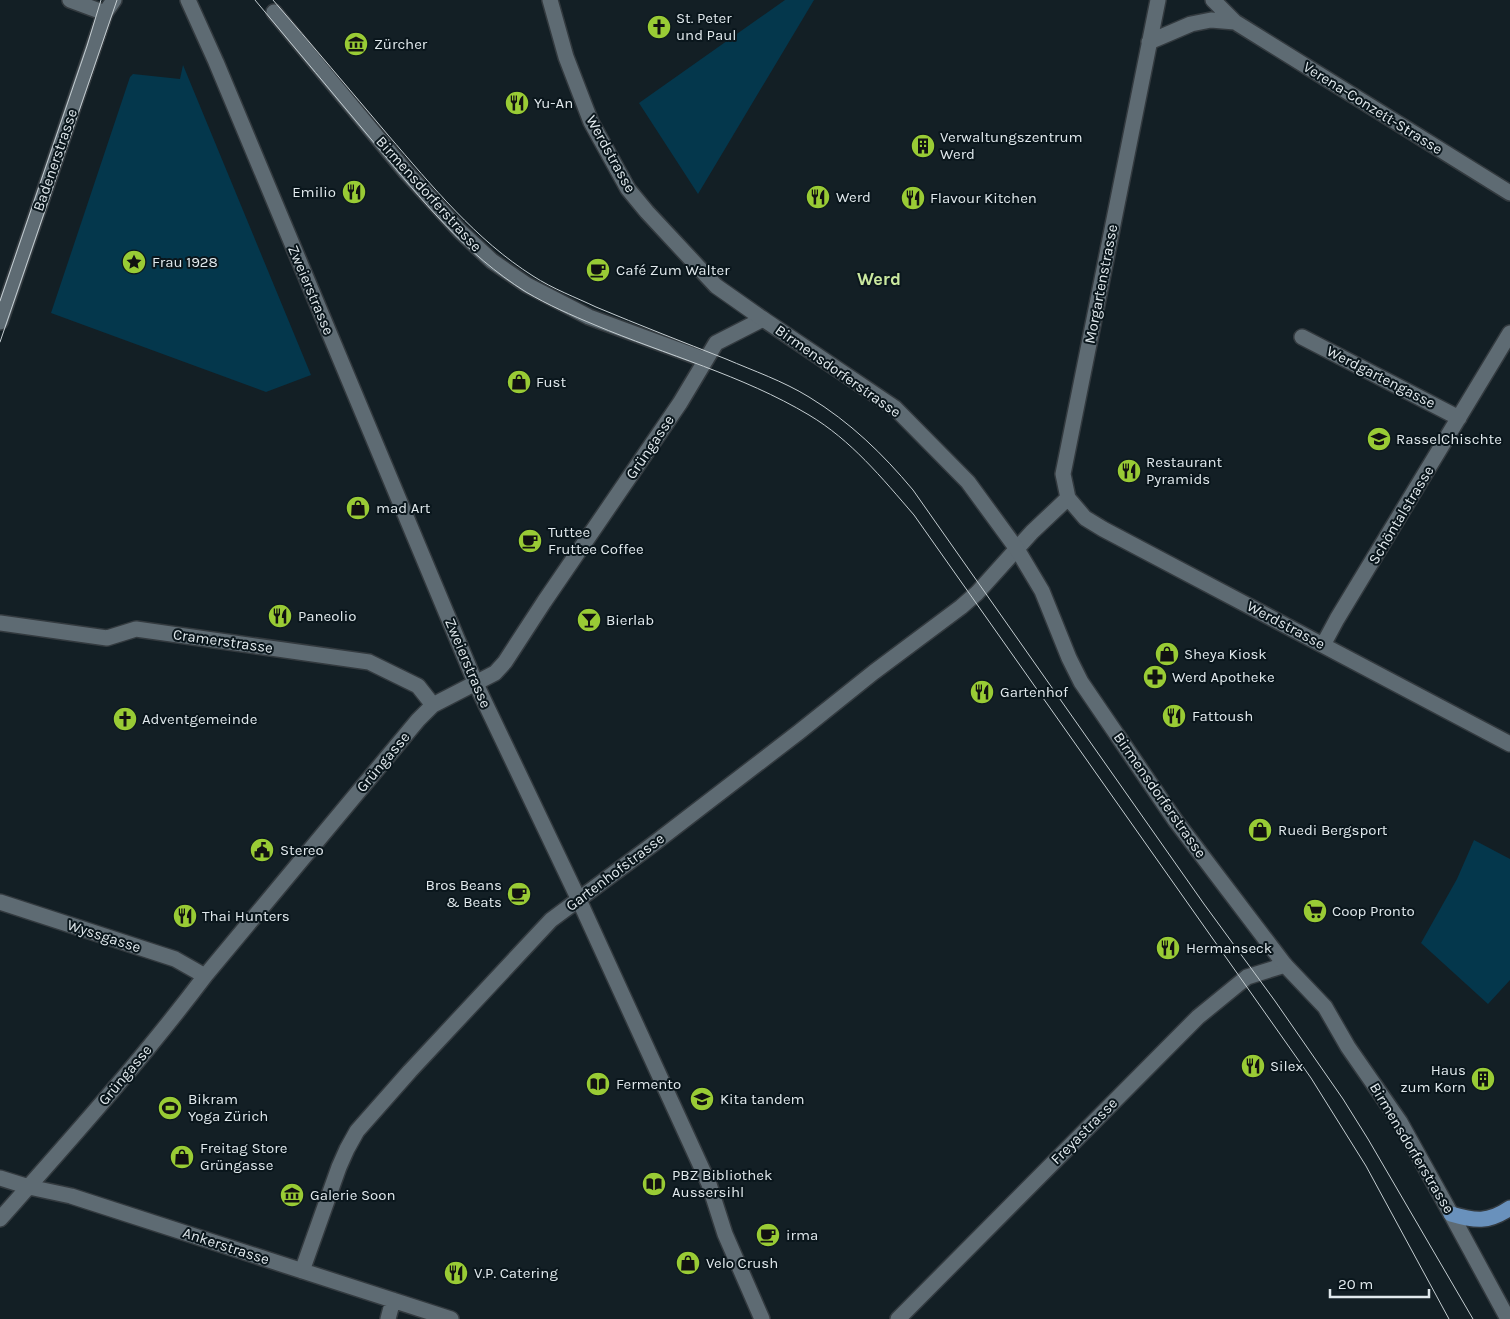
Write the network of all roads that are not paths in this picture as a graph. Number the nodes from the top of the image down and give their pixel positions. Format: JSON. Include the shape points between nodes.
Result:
{"nodes":[{"id":1,"x":70,"y":0,"type":"edge"},
{"id":2,"x":114,"y":0,"type":"edge"},
{"id":3,"x":188,"y":0,"type":"edge"},
{"id":4,"x":550,"y":0,"type":"edge"},
{"id":5,"x":1158,"y":0,"type":"edge"},
{"id":6,"x":1212,"y":0,"type":"edge"},
{"id":7,"x":274,"y":12,"type":"dead end"},
{"id":8,"x":105,"y":13,"type":"junction"},
{"id":9,"x":1235,"y":22,"type":"junction"},
{"id":10,"x":1149,"y":42,"type":"junction"},
{"id":11,"x":1510,"y":193,"type":"edge"},
{"id":12,"x":763,"y":319,"type":"junction"},
{"id":13,"x":0,"y":322,"type":"edge"},
{"id":14,"x":1510,"y":333,"type":"edge"},
{"id":15,"x":1302,"y":337,"type":"dead end"},
{"id":16,"x":706,"y":360,"type":"junction"},
{"id":17,"x":1460,"y":418,"type":"junction"},
{"id":18,"x":1068,"y":498,"type":"junction"},
{"id":19,"x":1017,"y":549,"type":"junction"},
{"id":20,"x":0,"y":623,"type":"edge"},
{"id":21,"x":1323,"y":645,"type":"junction"},
{"id":22,"x":476,"y":684,"type":"junction"},
{"id":23,"x":434,"y":705,"type":"junction"},
{"id":24,"x":1510,"y":744,"type":"edge"},
{"id":25,"x":579,"y":900,"type":"junction"},
{"id":26,"x":0,"y":902,"type":"edge"},
{"id":27,"x":1285,"y":965,"type":"junction"},
{"id":28,"x":205,"y":976,"type":"junction"},
{"id":29,"x":0,"y":1178,"type":"edge"},
{"id":30,"x":29,"y":1187,"type":"junction"},
{"id":31,"x":1510,"y":1208,"type":"edge"},
{"id":32,"x":1451,"y":1214,"type":"junction"},
{"id":33,"x":0,"y":1219,"type":"edge"},
{"id":34,"x":302,"y":1271,"type":"junction"},
{"id":35,"x":393,"y":1300,"type":"junction"},
{"id":36,"x":388,"y":1319,"type":"edge"},
{"id":37,"x":451,"y":1319,"type":"edge"},
{"id":38,"x":762,"y":1319,"type":"edge"},
{"id":39,"x":898,"y":1319,"type":"edge"},
{"id":40,"x":1508,"y":1319,"type":"edge"}],
"edges":[{"from":1,"to":8,"type":"street"},
{"from":2,"to":8,"type":"street","name":"Badenerstrasse"},
{"from":3,"to":22,"type":"street","name":"Zweierstrasse"},
{"from":4,"to":12,"type":"street","name":"Werdstrasse","via":[[566,57],[591,122],[628,189],[716,286]]},
{"from":5,"to":10,"type":"street","name":"Morgartenstrasse"},
{"from":6,"to":9,"type":"street","name":"Verena-Conzett-Strasse"},
{"from":7,"to":16,"type":"street","name":"Birmensdorferstrasse","via":[[406,172],[492,261],[527,285],[589,317]]},
{"from":8,"to":13,"type":"street","name":"Badenerstrasse"},
{"from":9,"to":10,"type":"street","name":"Verena-Conzett-Strasse","via":[[1211,20],[1191,24]]},
{"from":9,"to":11,"type":"street","name":"Verena-Conzett-Strasse"},
{"from":10,"to":18,"type":"street","name":"Morgartenstrasse","via":[[1063,474]]},
{"from":12,"to":16,"type":"street","name":"Grüngasse","via":[[716,343]]},
{"from":12,"to":19,"type":"street","name":"Birmensdorferstrasse","via":[[895,408],[968,482]]},
{"from":14,"to":17,"type":"street","name":"Schöntalstrasse"},
{"from":15,"to":17,"type":"street","name":"Werdgartengasse"},
{"from":16,"to":22,"type":"street","name":"Grüngasse","via":[[680,404],[505,662],[495,673]]},
{"from":17,"to":21,"type":"street","name":"Schöntalstrasse"},
{"from":18,"to":19,"type":"street"},
{"from":18,"to":21,"type":"street","name":"Werdstrasse","via":[[1085,518],[1103,529]]},
{"from":19,"to":25,"type":"street","name":"Gartenhofstrasse","via":[[962,607]]},
{"from":19,"to":27,"type":"street","name":"Birmensdorferstrasse","via":[[1042,591],[1081,682],[1175,820]]},
{"from":20,"to":23,"type":"street","name":"Cramerstrasse","via":[[107,638],[136,629],[369,662],[418,686]]},
{"from":21,"to":24,"type":"street","name":"Werdstrasse"},
{"from":22,"to":23,"type":"street","name":"Grüngasse"},
{"from":22,"to":25,"type":"street","name":"Zweierstrasse"},
{"from":23,"to":28,"type":"street","name":"Grüngasse"},
{"from":25,"to":34,"type":"street","name":"Gartenhofstrasse","via":[[551,920],[358,1131],[339,1167]]},
{"from":25,"to":38,"type":"street","name":"Zweierstrasse","via":[[709,1184],[725,1234]]},
{"from":26,"to":28,"type":"street","name":"Wyssgasse","via":[[174,958]]},
{"from":27,"to":32,"type":"street","name":"Birmensdorferstrasse","via":[[1324,1007],[1400,1122]]},
{"from":27,"to":39,"type":"street","name":"Freyastrasse","via":[[1247,978],[1198,1017]]},
{"from":28,"to":30,"type":"street","name":"Grüngasse"},
{"from":29,"to":30,"type":"street","name":"Ankerstrasse"},
{"from":30,"to":33,"type":"street","name":"Grüngasse"},
{"from":30,"to":34,"type":"street","name":"Ankerstrasse","via":[[71,1196]]},
{"from":31,"to":32,"type":"main road","via":[[1480,1220]]},
{"from":32,"to":40,"type":"street","name":"Birmensdorferstrasse"},
{"from":34,"to":35,"type":"street","name":"Ankerstrasse"},
{"from":35,"to":36,"type":"street"},
{"from":35,"to":37,"type":"street","name":"Ankerstrasse"}]}
